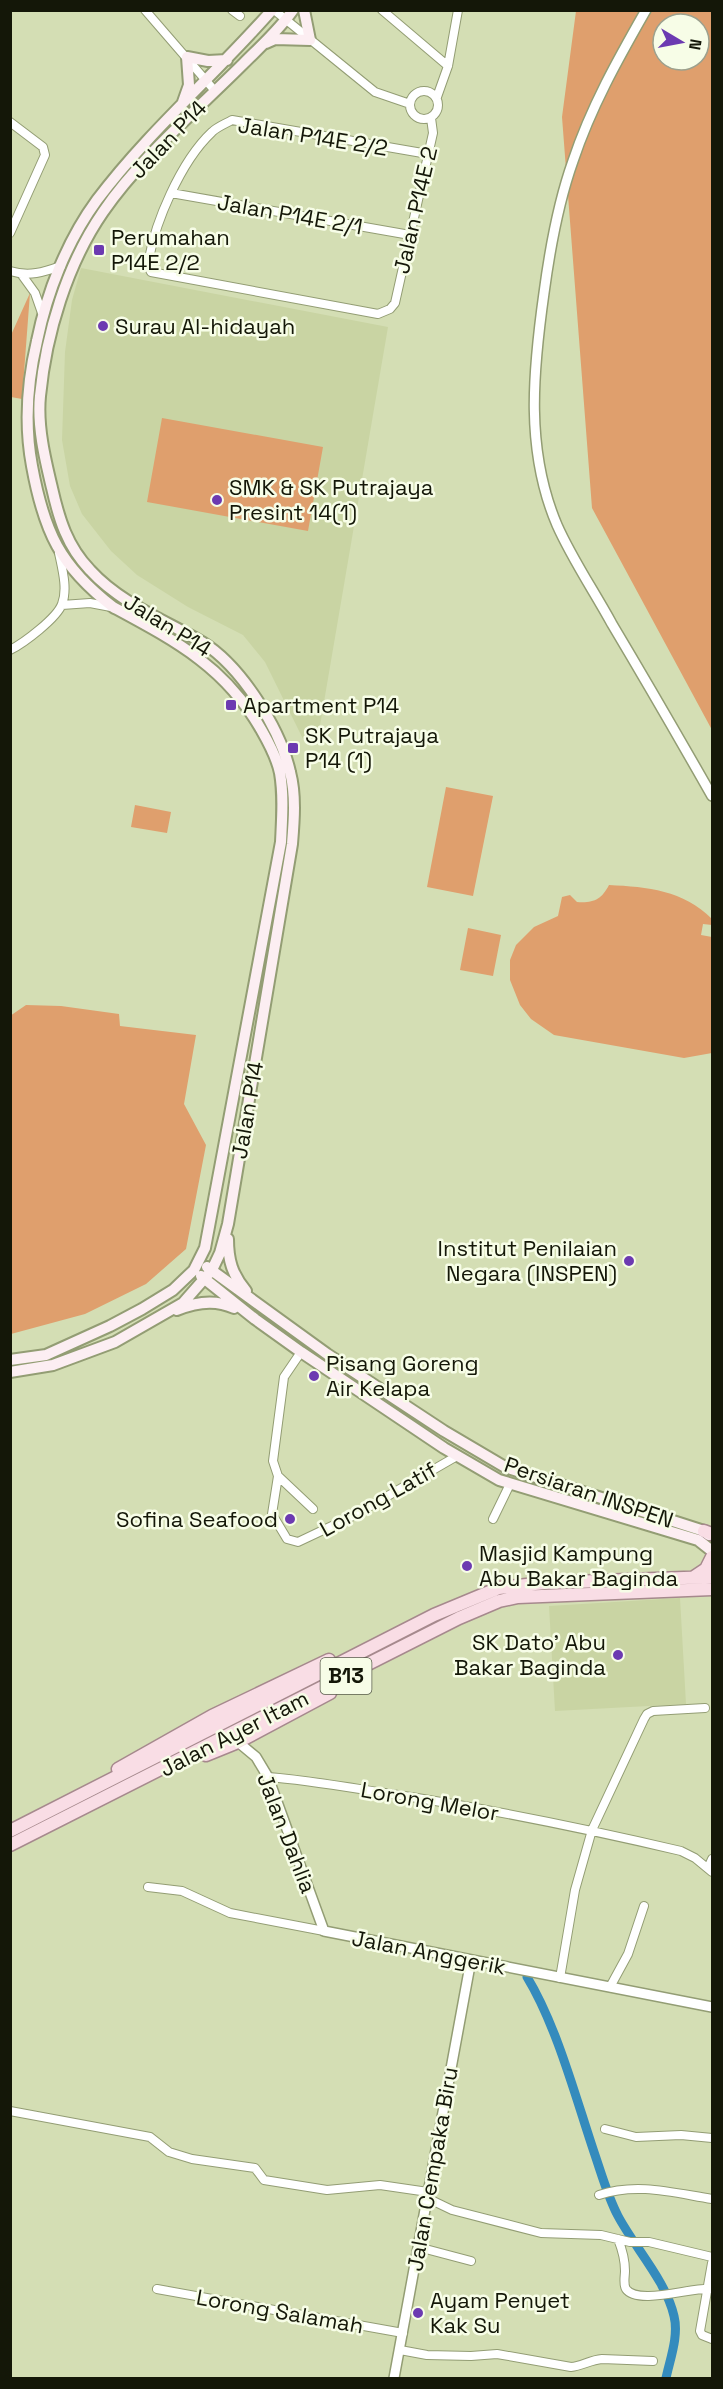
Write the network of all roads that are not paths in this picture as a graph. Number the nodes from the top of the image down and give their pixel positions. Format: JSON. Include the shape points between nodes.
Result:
{"nodes":[{"id":1,"x":145,"y":10,"type":"edge"},
{"id":2,"x":232,"y":10,"type":"edge"},
{"id":3,"x":273,"y":10,"type":"edge"},
{"id":4,"x":293,"y":10,"type":"edge"},
{"id":5,"x":304,"y":10,"type":"edge"},
{"id":6,"x":382,"y":10,"type":"edge"},
{"id":7,"x":458,"y":10,"type":"edge"},
{"id":8,"x":646,"y":10,"type":"edge"},
{"id":9,"x":240,"y":16,"type":"dead end"},
{"id":10,"x":286,"y":20,"type":"junction"},
{"id":11,"x":310,"y":40,"type":"junction"},
{"id":12,"x":262,"y":45,"type":"junction"},
{"id":13,"x":187,"y":57,"type":"junction"},
{"id":14,"x":227,"y":60,"type":"junction"},
{"id":15,"x":448,"y":66,"type":"junction"},
{"id":16,"x":206,"y":80,"type":"junction"},
{"id":17,"x":215,"y":91,"type":"junction"},
{"id":18,"x":436,"y":98,"type":"junction"},
{"id":19,"x":410,"y":104,"type":"junction"},
{"id":20,"x":182,"y":105,"type":"junction"},
{"id":21,"x":431,"y":118,"type":"junction"},
{"id":22,"x":10,"y":122,"type":"edge"},
{"id":23,"x":428,"y":154,"type":"junction"},
{"id":24,"x":171,"y":193,"type":"junction"},
{"id":25,"x":10,"y":233,"type":"edge"},
{"id":26,"x":410,"y":235,"type":"junction"},
{"id":27,"x":61,"y":266,"type":"junction"},
{"id":28,"x":10,"y":271,"type":"edge"},
{"id":29,"x":22,"y":275,"type":"junction"},
{"id":30,"x":395,"y":303,"type":"joint"},
{"id":31,"x":42,"y":314,"type":"junction"},
{"id":32,"x":59,"y":550,"type":"junction"},
{"id":33,"x":62,"y":604,"type":"junction"},
{"id":34,"x":113,"y":607,"type":"junction"},
{"id":35,"x":10,"y":650,"type":"edge"},
{"id":36,"x":712,"y":796,"type":"edge"},
{"id":37,"x":228,"y":1224,"type":"junction"},
{"id":38,"x":196,"y":1266,"type":"junction"},
{"id":39,"x":208,"y":1275,"type":"junction"},
{"id":40,"x":256,"y":1304,"type":"junction"},
{"id":41,"x":255,"y":1319,"type":"junction"},
{"id":42,"x":150,"y":1323,"type":"junction"},
{"id":43,"x":301,"y":1352,"type":"junction"},
{"id":44,"x":10,"y":1360,"type":"edge"},
{"id":45,"x":10,"y":1372,"type":"edge"},
{"id":46,"x":458,"y":1456,"type":"junction"},
{"id":47,"x":278,"y":1476,"type":"junction"},
{"id":48,"x":510,"y":1484,"type":"junction"},
{"id":49,"x":313,"y":1509,"type":"dead end"},
{"id":50,"x":493,"y":1519,"type":"dead end"},
{"id":51,"x":710,"y":1534,"type":"edge"},
{"id":52,"x":712,"y":1551,"type":"edge"},
{"id":53,"x":712,"y":1557,"type":"edge"},
{"id":54,"x":712,"y":1577,"type":"edge"},
{"id":55,"x":693,"y":1578,"type":"junction"},
{"id":56,"x":708,"y":1589,"type":"edge"},
{"id":57,"x":427,"y":1635,"type":"junction"},
{"id":58,"x":705,"y":1708,"type":"dead end"},
{"id":59,"x":238,"y":1742,"type":"junction"},
{"id":60,"x":268,"y":1777,"type":"junction"},
{"id":61,"x":125,"y":1788,"type":"junction"},
{"id":62,"x":10,"y":1830,"type":"edge"},
{"id":63,"x":592,"y":1830,"type":"junction"},
{"id":64,"x":10,"y":1845,"type":"edge"},
{"id":65,"x":712,"y":1859,"type":"edge"},
{"id":66,"x":710,"y":1870,"type":"edge"},
{"id":67,"x":148,"y":1887,"type":"dead end"},
{"id":68,"x":644,"y":1906,"type":"dead end"},
{"id":69,"x":324,"y":1931,"type":"junction"},
{"id":70,"x":471,"y":1960,"type":"junction"},
{"id":71,"x":560,"y":1977,"type":"junction"},
{"id":72,"x":610,"y":1987,"type":"junction"},
{"id":73,"x":712,"y":2007,"type":"edge"},
{"id":74,"x":10,"y":2111,"type":"edge"},
{"id":75,"x":605,"y":2129,"type":"dead end"},
{"id":76,"x":712,"y":2138,"type":"edge"},
{"id":77,"x":604,"y":2194,"type":"dead end"},
{"id":78,"x":428,"y":2195,"type":"junction"},
{"id":79,"x":712,"y":2199,"type":"edge"},
{"id":80,"x":618,"y":2239,"type":"junction"},
{"id":81,"x":418,"y":2247,"type":"junction"},
{"id":82,"x":712,"y":2257,"type":"edge"},
{"id":83,"x":471,"y":2261,"type":"dead end"},
{"id":84,"x":712,"y":2263,"type":"edge"},
{"id":85,"x":157,"y":2289,"type":"dead end"},
{"id":86,"x":710,"y":2289,"type":"edge"},
{"id":87,"x":403,"y":2333,"type":"junction"},
{"id":88,"x":712,"y":2339,"type":"edge"},
{"id":89,"x":400,"y":2350,"type":"junction"},
{"id":90,"x":652,"y":2361,"type":"dead end"},
{"id":91,"x":394,"y":2379,"type":"edge"}],
"edges":[{"from":1,"to":13,"type":"street"},
{"from":2,"to":9,"type":"street"},
{"from":3,"to":10,"type":"street"},
{"from":3,"to":14,"type":"main road","name":"Jalan P14"},
{"from":4,"to":10,"type":"main road","name":"Jalan P14"},
{"from":5,"to":11,"type":"main road"},
{"from":6,"to":15,"type":"street"},
{"from":7,"to":15,"type":"street"},
{"from":8,"to":36,"type":"street","via":[[604,85],[561,197],[539,332],[534,414],[540,467],[557,524]]},
{"from":10,"to":11,"type":"street"},
{"from":10,"to":12,"type":"main road","name":"Jalan P14"},
{"from":11,"to":12,"type":"main road","via":[[275,39]]},
{"from":11,"to":19,"type":"street","via":[[375,92]]},
{"from":12,"to":17,"type":"main road","name":"Jalan P14"},
{"from":13,"to":14,"type":"main road"},
{"from":13,"to":16,"type":"street"},
{"from":13,"to":20,"type":"main road","via":[[189,85]]},
{"from":14,"to":16,"type":"main road","name":"Jalan P14"},
{"from":15,"to":18,"type":"street"},
{"from":16,"to":17,"type":"street"},
{"from":16,"to":20,"type":"main road","name":"Jalan P14"},
{"from":17,"to":37,"type":"main road","name":"Jalan P14","via":[[139,167],[102,213],[70,272],[51,330],[40,398],[44,453],[59,522],[78,556],[108,588],[206,645],[237,672],[282,746],[291,773],[292,844]]},
{"from":18,"to":19,"type":"street","via":[[432,92],[423,90],[414,94]]},
{"from":18,"to":21,"type":"street","via":[[438,109]]},
{"from":19,"to":21,"type":"street","via":[[411,112],[419,118]]},
{"from":20,"to":27,"type":"main road","name":"Jalan P14","via":[[141,145],[96,202]]},
{"from":21,"to":23,"type":"street","name":"Jalan P14E 2","via":[[433,133]]},
{"from":22,"to":25,"type":"street","via":[[43,147],[45,155]]},
{"from":23,"to":24,"type":"street","name":"Jalan P14E 2/2","via":[[232,120],[213,131]]},
{"from":23,"to":26,"type":"street","name":"Jalan P14E 2"},
{"from":24,"to":26,"type":"street","name":"Jalan P14E 2/1"},
{"from":24,"to":30,"type":"street","name":"Jalan P14E 2/2","via":[[149,257],[151,272],[378,314]]},
{"from":26,"to":30,"type":"street","name":"Jalan P14E 2"},
{"from":27,"to":29,"type":"street"},
{"from":27,"to":31,"type":"main road","name":"Jalan P14"},
{"from":28,"to":29,"type":"street"},
{"from":29,"to":31,"type":"street","via":[[35,292]]},
{"from":31,"to":32,"type":"main road","name":"Jalan P14","via":[[28,379],[27,423],[38,500]]},
{"from":32,"to":33,"type":"street"},
{"from":32,"to":34,"type":"main road","name":"Jalan P14","via":[[82,580]]},
{"from":33,"to":34,"type":"street"},
{"from":33,"to":35,"type":"street","via":[[41,628]]},
{"from":34,"to":38,"type":"main road","name":"Jalan P14","via":[[199,657],[228,683],[273,750],[280,774],[281,842],[205,1248]]},
{"from":37,"to":39,"type":"main road","name":"Jalan P14","via":[[220,1253]]},
{"from":37,"to":40,"type":"main road","via":[[229,1261],[236,1278]]},
{"from":38,"to":39,"type":"main road"},
{"from":38,"to":44,"type":"main road","name":"Jalan P14","via":[[173,1290],[110,1326],[46,1355]]},
{"from":39,"to":40,"type":"main road"},
{"from":39,"to":41,"type":"main road"},
{"from":39,"to":42,"type":"main road","name":"Jalan P14","via":[[183,1303]]},
{"from":40,"to":51,"type":"main road","name":"Persiaran INSPEN","via":[[444,1431],[505,1467]]},
{"from":41,"to":42,"type":"main road","via":[[222,1302],[202,1302]]},
{"from":41,"to":43,"type":"main road","name":"Persiaran INSPEN"},
{"from":42,"to":45,"type":"main road","name":"Jalan P14","via":[[115,1342],[53,1365]]},
{"from":43,"to":46,"type":"main road","name":"Persiaran INSPEN"},
{"from":43,"to":47,"type":"street","via":[[289,1368],[282,1388],[273,1461]]},
{"from":46,"to":47,"type":"street","name":"Lorong Latif","via":[[353,1516],[298,1542],[287,1539],[272,1514]]},
{"from":46,"to":48,"type":"main road","name":"Persiaran INSPEN"},
{"from":47,"to":49,"type":"street"},
{"from":48,"to":50,"type":"street"},
{"from":48,"to":52,"type":"main road","name":"Persiaran INSPEN","via":[[698,1540]]},
{"from":53,"to":55,"type":"main road","via":[[706,1569]]},
{"from":54,"to":55,"type":"main road","number":"B13"},
{"from":55,"to":62,"type":"main road","number":"B13","via":[[544,1582],[499,1588],[434,1615],[354,1656],[329,1660],[212,1716],[122,1765],[99,1786]]},
{"from":56,"to":57,"type":"main road","name":"Jalan Ayer Itam","number":"B13","via":[[518,1597],[489,1605]]},
{"from":57,"to":59,"type":"main road"},
{"from":57,"to":61,"type":"main road","name":"Jalan Ayer Itam","number":"B13"},
{"from":58,"to":63,"type":"street","via":[[647,1714]]},
{"from":59,"to":60,"type":"street","name":"Jalan Dahlia","via":[[256,1757]]},
{"from":59,"to":61,"type":"main road"},
{"from":60,"to":63,"type":"street","name":"Lorong Melor","via":[[315,1781]]},
{"from":60,"to":69,"type":"street","name":"Jalan Dahlia"},
{"from":61,"to":64,"type":"main road","name":"Jalan Ayer Itam","number":"B13"},
{"from":63,"to":66,"type":"street","name":"Lorong Melor","via":[[681,1851]]},
{"from":63,"to":71,"type":"street","via":[[575,1890]]},
{"from":65,"to":66,"type":"street"},
{"from":67,"to":69,"type":"street","name":"Jalan Anggerik","via":[[182,1891],[230,1912]]},
{"from":68,"to":72,"type":"street","via":[[628,1954]]},
{"from":69,"to":70,"type":"street","name":"Jalan Anggerik"},
{"from":70,"to":71,"type":"street","name":"Jalan Anggerik"},
{"from":70,"to":78,"type":"street","name":"Jalan Cempaka Biru"},
{"from":71,"to":72,"type":"street","name":"Jalan Anggerik"},
{"from":72,"to":73,"type":"street","name":"Jalan Anggerik"},
{"from":74,"to":78,"type":"street","via":[[150,2137],[169,2152],[192,2159],[250,2166],[264,2180],[327,2190],[380,2185]]},
{"from":75,"to":76,"type":"street","via":[[636,2137]]},
{"from":77,"to":79,"type":"street","via":[[631,2187]]},
{"from":78,"to":80,"type":"street","via":[[452,2210],[541,2233]]},
{"from":78,"to":81,"type":"street","name":"Jalan Cempaka Biru"},
{"from":80,"to":82,"type":"street","via":[[650,2242]]},
{"from":80,"to":86,"type":"street","via":[[624,2256],[626,2289],[636,2295],[662,2296]]},
{"from":81,"to":83,"type":"street"},
{"from":81,"to":87,"type":"street","name":"Jalan Cempaka Biru"},
{"from":84,"to":86,"type":"street"},
{"from":85,"to":87,"type":"street","name":"Lorong Salamah"},
{"from":86,"to":88,"type":"street","via":[[700,2331],[702,2336]]},
{"from":87,"to":89,"type":"street","name":"Jalan Cempaka Biru"},
{"from":89,"to":90,"type":"street","via":[[427,2355],[497,2354],[571,2367],[594,2359]]},
{"from":89,"to":91,"type":"street","name":"Jalan Cempaka Biru"}]}
